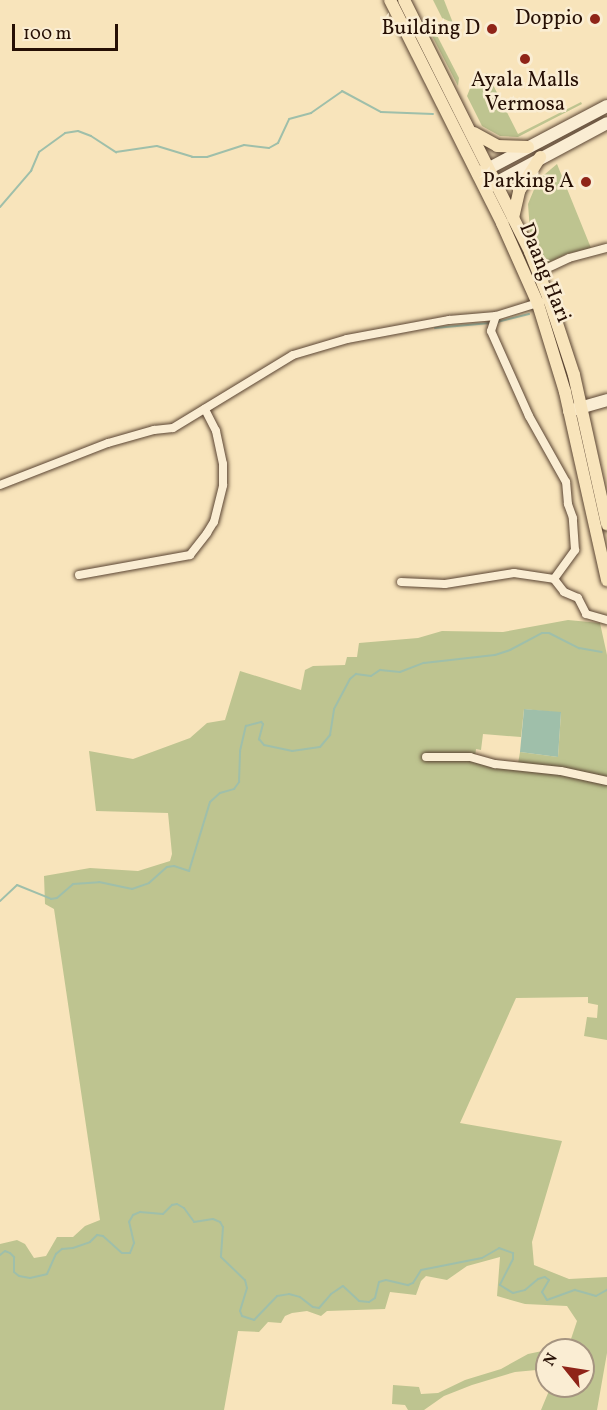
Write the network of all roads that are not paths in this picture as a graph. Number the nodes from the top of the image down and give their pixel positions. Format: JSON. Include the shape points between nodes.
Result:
{"nodes":[{"id":1,"x":390,"y":0,"type":"edge"},
{"id":2,"x":404,"y":0,"type":"edge"},
{"id":3,"x":607,"y":106,"type":"edge"},
{"id":4,"x":607,"y":123,"type":"edge"},
{"id":5,"x":471,"y":130,"type":"junction"},
{"id":6,"x":528,"y":147,"type":"junction"},
{"id":7,"x":540,"y":157,"type":"junction"},
{"id":8,"x":483,"y":171,"type":"junction"},
{"id":9,"x":490,"y":185,"type":"junction"},
{"id":10,"x":513,"y":218,"type":"junction"},
{"id":11,"x":607,"y":248,"type":"edge"},
{"id":12,"x":539,"y":272,"type":"junction"},
{"id":13,"x":543,"y":301,"type":"junction"},
{"id":14,"x":496,"y":316,"type":"junction"},
{"id":15,"x":607,"y":400,"type":"edge"},
{"id":16,"x":205,"y":409,"type":"junction"},
{"id":17,"x":575,"y":409,"type":"junction"},
{"id":18,"x":0,"y":485,"type":"edge"},
{"id":19,"x":607,"y":524,"type":"edge"},
{"id":20,"x":79,"y":575,"type":"dead end"},
{"id":21,"x":554,"y":579,"type":"junction"},
{"id":22,"x":607,"y":580,"type":"edge"},
{"id":23,"x":401,"y":582,"type":"dead end"},
{"id":24,"x":607,"y":621,"type":"edge"},
{"id":25,"x":426,"y":757,"type":"dead end"},
{"id":26,"x":607,"y":781,"type":"edge"}],
"edges":[{"from":1,"to":8,"type":"main road","name":"Daang Hari"},
{"from":2,"to":5,"type":"main road","name":"Daang Hari"},
{"from":3,"to":6,"type":"main road"},
{"from":4,"to":7,"type":"main road"},
{"from":5,"to":6,"type":"main road","via":[[497,146]]},
{"from":5,"to":8,"type":"main road","name":"Daang Hari"},
{"from":6,"to":8,"type":"main road"},
{"from":7,"to":9,"type":"main road"},
{"from":7,"to":10,"type":"main road","via":[[519,191]]},
{"from":8,"to":9,"type":"main road","name":"Daang Hari"},
{"from":9,"to":10,"type":"main road","name":"Daang Hari"},
{"from":9,"to":13,"type":"main road","name":"Daang Hari"},
{"from":10,"to":12,"type":"main road","name":"Daang Hari"},
{"from":11,"to":12,"type":"street","via":[[569,258]]},
{"from":12,"to":13,"type":"main road","name":"Daang Hari"},
{"from":13,"to":14,"type":"street"},
{"from":13,"to":17,"type":"main road","name":"Daang Hari","via":[[574,375]]},
{"from":14,"to":16,"type":"street","via":[[448,320],[347,339],[293,355]]},
{"from":14,"to":21,"type":"street","via":[[491,331],[567,488],[575,550]]},
{"from":15,"to":17,"type":"main road"},
{"from":16,"to":18,"type":"street","via":[[173,428],[108,443]]},
{"from":16,"to":20,"type":"street","via":[[216,430],[223,464],[223,485],[214,522],[207,533],[190,555]]},
{"from":17,"to":19,"type":"main road","name":"Daang Hari"},
{"from":17,"to":22,"type":"main road","name":"Daang Hari"},
{"from":21,"to":23,"type":"street","via":[[514,573],[445,584]]},
{"from":21,"to":24,"type":"street","via":[[564,592],[578,598],[586,614]]},
{"from":25,"to":26,"type":"street","via":[[470,757]]}]}
